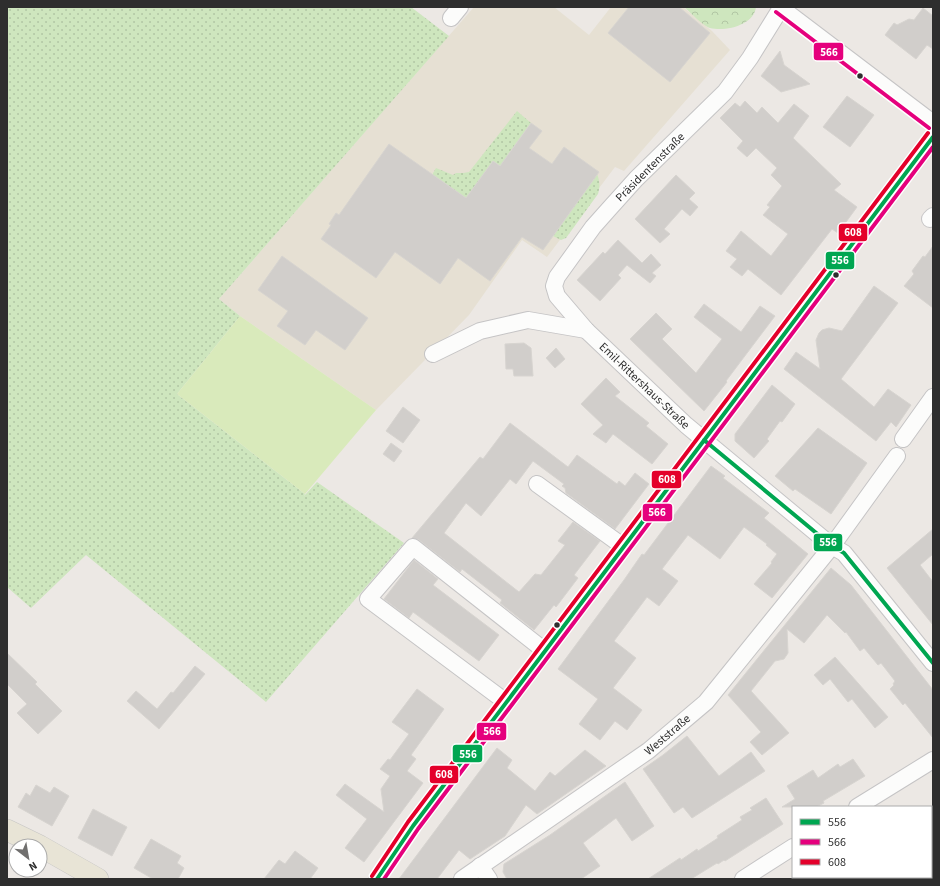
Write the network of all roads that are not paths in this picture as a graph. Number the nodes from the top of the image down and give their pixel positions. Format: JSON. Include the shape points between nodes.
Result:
{"nodes":[{"id":1,"x":780,"y":7,"type":"edge"},
{"id":2,"x":933,"y":123,"type":"edge"},
{"id":3,"x":933,"y":138,"type":"edge"},
{"id":4,"x":586,"y":330,"type":"junction"},
{"id":5,"x":433,"y":354,"type":"dead end"},
{"id":6,"x":933,"y":397,"type":"edge"},
{"id":7,"x":902,"y":439,"type":"dead end"},
{"id":8,"x":704,"y":440,"type":"junction"},
{"id":9,"x":897,"y":456,"type":"dead end"},
{"id":10,"x":537,"y":484,"type":"dead end"},
{"id":11,"x":832,"y":546,"type":"junction"},
{"id":12,"x":624,"y":547,"type":"junction"},
{"id":13,"x":545,"y":651,"type":"junction"},
{"id":14,"x":933,"y":664,"type":"edge"},
{"id":15,"x":506,"y":702,"type":"junction"},
{"id":16,"x":933,"y":760,"type":"edge"},
{"id":17,"x":859,"y":806,"type":"edge"},
{"id":18,"x":7,"y":830,"type":"edge"},
{"id":19,"x":24,"y":838,"type":"edge"},
{"id":20,"x":792,"y":848,"type":"edge"},
{"id":21,"x":48,"y":851,"type":"edge"},
{"id":22,"x":485,"y":872,"type":"edge"},
{"id":23,"x":95,"y":878,"type":"edge"},
{"id":24,"x":377,"y":879,"type":"edge"},
{"id":25,"x":462,"y":879,"type":"edge"},
{"id":26,"x":742,"y":879,"type":"edge"}],
"edges":[{"from":1,"to":2,"type":"street"},
{"from":1,"to":4,"type":"street","name":"Präsidentenstraße","via":[[750,58],[725,92],[609,209],[557,277],[554,286],[557,296]]},
{"from":3,"to":8,"type":"street"},
{"from":4,"to":5,"type":"street","via":[[528,320],[480,331]]},
{"from":4,"to":8,"type":"street","name":"Emil-Rittershaus-Straße"},
{"from":6,"to":7,"type":"street"},
{"from":8,"to":11,"type":"street","name":"Emil-Rittershaus-Straße"},
{"from":8,"to":12,"type":"street"},
{"from":9,"to":11,"type":"street","name":"Weststraße"},
{"from":10,"to":12,"type":"street"},
{"from":11,"to":14,"type":"street","name":"Emil-Rittershaus-Straße","via":[[844,553]]},
{"from":11,"to":22,"type":"street","name":"Weststraße","via":[[706,702],[648,751]]},
{"from":12,"to":13,"type":"street"},
{"from":13,"to":15,"type":"street"},
{"from":13,"to":15,"type":"street","via":[[413,547],[368,599]]},
{"from":15,"to":24,"type":"street","via":[[413,826]]},
{"from":16,"to":17,"type":"street"},
{"from":18,"to":19,"type":"main road"},
{"from":20,"to":26,"type":"street"},
{"from":21,"to":23,"type":"main road"},
{"from":22,"to":25,"type":"street","name":"Weststraße"}]}
